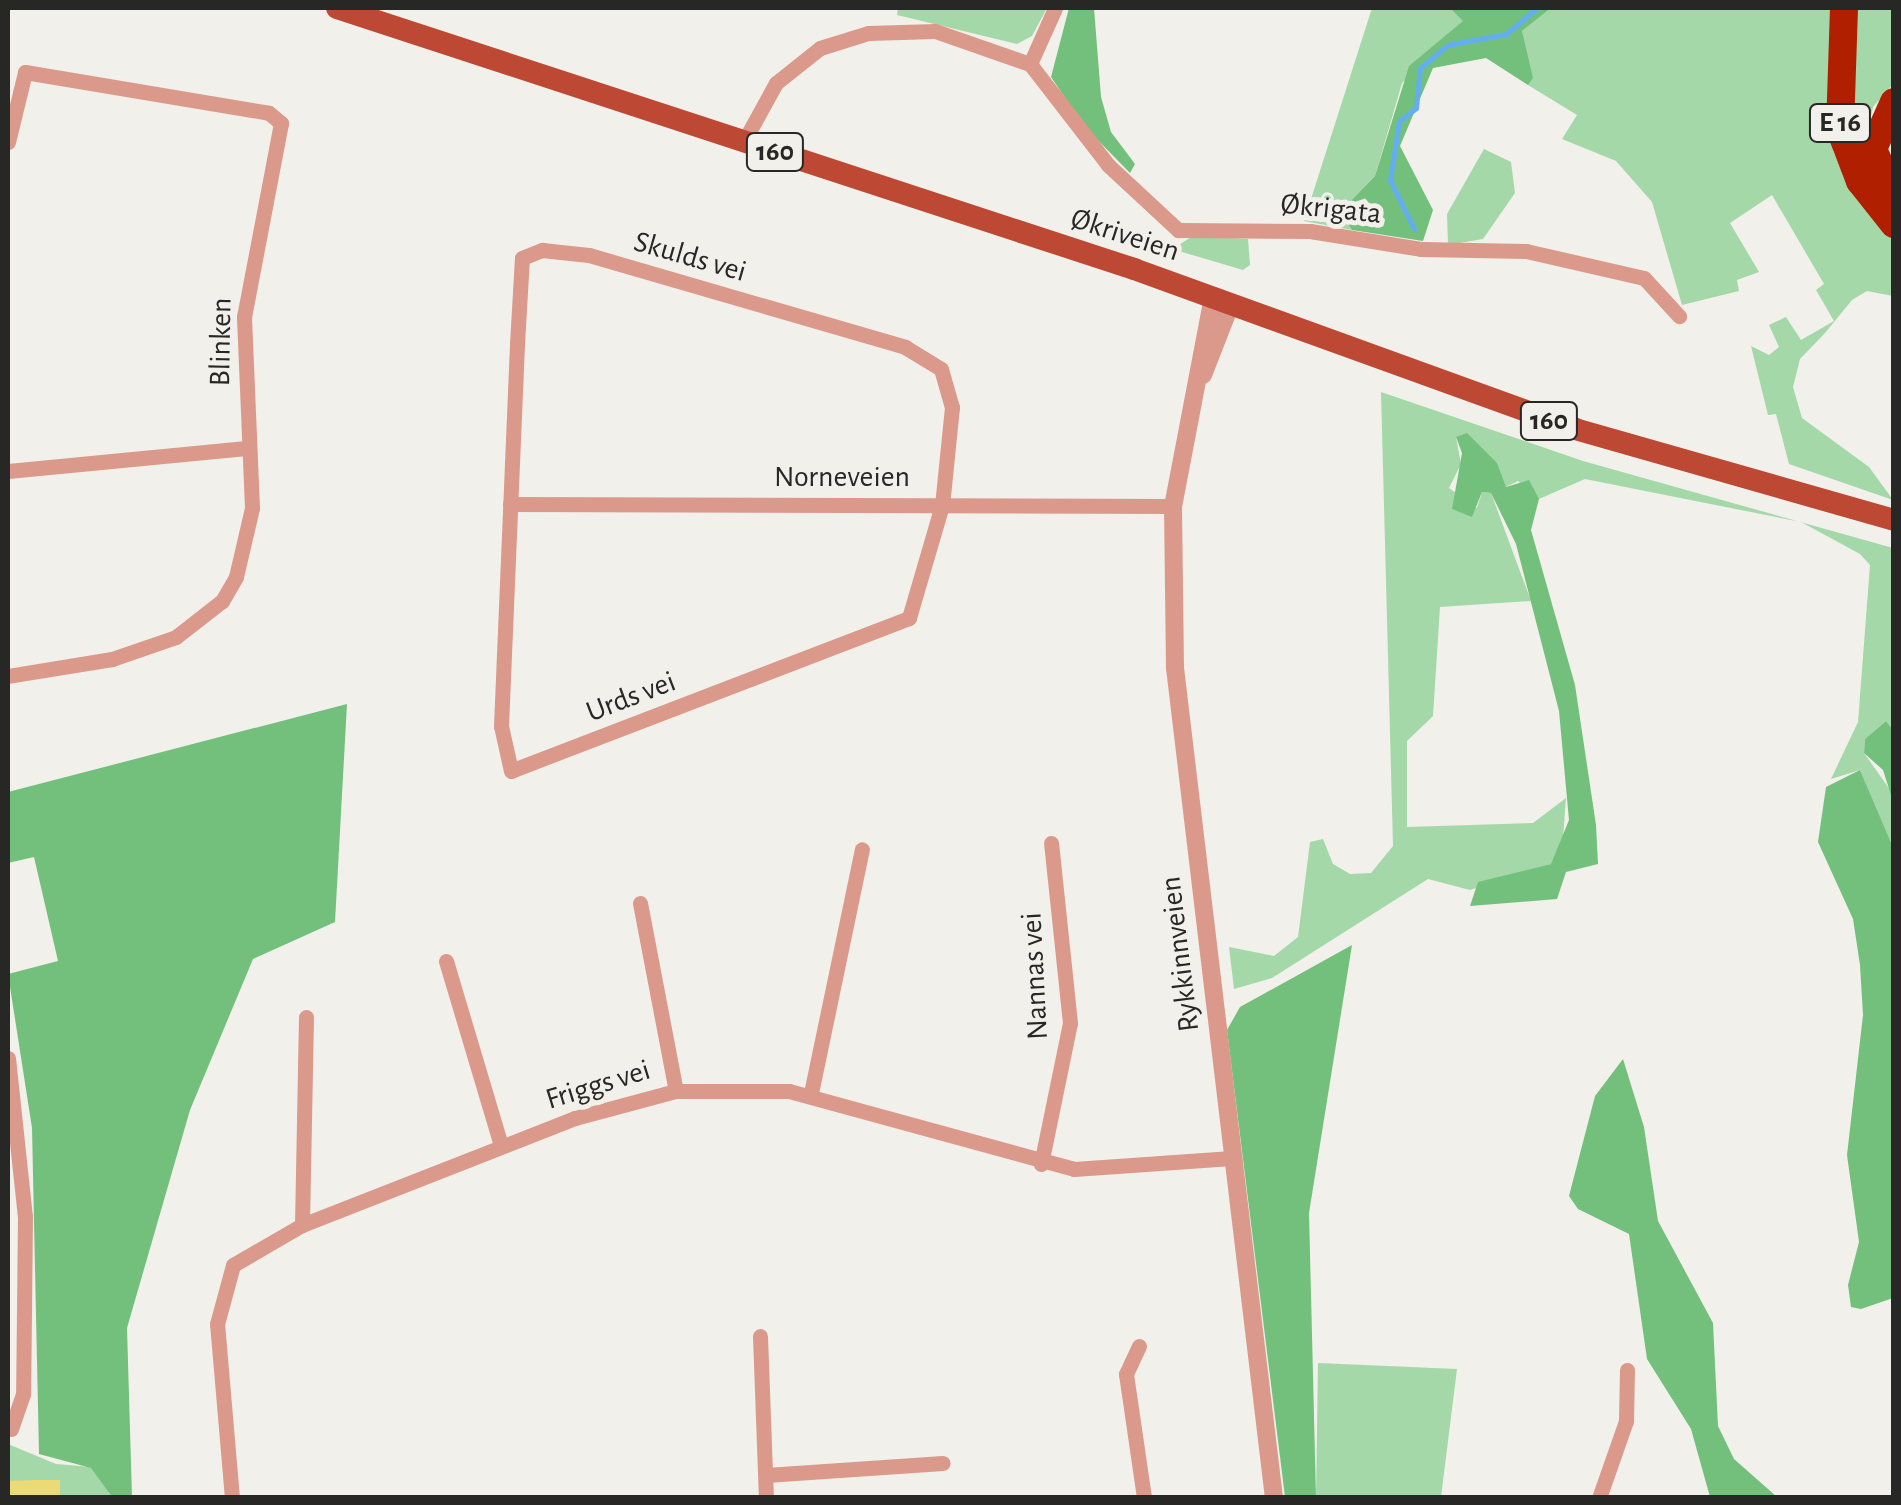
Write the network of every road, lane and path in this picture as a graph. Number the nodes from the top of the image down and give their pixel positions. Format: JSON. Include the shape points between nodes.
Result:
{"nodes":[{"id":1,"x":336,"y":8,"type":"edge"},
{"id":2,"x":1055,"y":8,"type":"edge"},
{"id":3,"x":1844,"y":8,"type":"edge"},
{"id":4,"x":1030,"y":64,"type":"junction"},
{"id":5,"x":1894,"y":102,"type":"edge"},
{"id":6,"x":744,"y":141,"type":"junction"},
{"id":7,"x":8,"y":142,"type":"edge"},
{"id":8,"x":1894,"y":197,"type":"edge"},
{"id":9,"x":1894,"y":224,"type":"edge"},
{"id":10,"x":1222,"y":300,"type":"junction"},
{"id":11,"x":1679,"y":316,"type":"dead end"},
{"id":12,"x":249,"y":448,"type":"junction"},
{"id":13,"x":8,"y":471,"type":"edge"},
{"id":14,"x":510,"y":504,"type":"junction"},
{"id":15,"x":942,"y":505,"type":"junction"},
{"id":16,"x":1173,"y":506,"type":"junction"},
{"id":17,"x":1894,"y":520,"type":"edge"},
{"id":18,"x":8,"y":676,"type":"edge"},
{"id":19,"x":1052,"y":843,"type":"dead end"},
{"id":20,"x":862,"y":849,"type":"dead end"},
{"id":21,"x":640,"y":903,"type":"dead end"},
{"id":22,"x":446,"y":961,"type":"dead end"},
{"id":23,"x":306,"y":1017,"type":"dead end"},
{"id":24,"x":8,"y":1058,"type":"edge"},
{"id":25,"x":676,"y":1091,"type":"junction"},
{"id":26,"x":811,"y":1093,"type":"junction"},
{"id":27,"x":501,"y":1146,"type":"junction"},
{"id":28,"x":1232,"y":1158,"type":"junction"},
{"id":29,"x":1041,"y":1164,"type":"junction"},
{"id":30,"x":302,"y":1225,"type":"junction"},
{"id":31,"x":16,"y":1284,"type":"edge"},
{"id":32,"x":760,"y":1336,"type":"dead end"},
{"id":33,"x":1139,"y":1346,"type":"dead end"},
{"id":34,"x":1628,"y":1370,"type":"dead end"},
{"id":35,"x":12,"y":1429,"type":"dead end"},
{"id":36,"x":943,"y":1462,"type":"dead end"},
{"id":37,"x":766,"y":1476,"type":"junction"},
{"id":38,"x":232,"y":1498,"type":"edge"},
{"id":39,"x":766,"y":1498,"type":"edge"},
{"id":40,"x":1144,"y":1498,"type":"edge"},
{"id":41,"x":1274,"y":1498,"type":"edge"},
{"id":42,"x":1599,"y":1498,"type":"edge"}],
"edges":[{"from":1,"to":6,"type":"main road","name":"Økriveien","number":"160"},
{"from":2,"to":4,"type":"street"},
{"from":3,"to":9,"type":"highway","number":"E 16","via":[[1840,129],[1860,181]]},
{"from":4,"to":6,"type":"street","via":[[935,31],[850,37],[793,66],[764,98]]},
{"from":4,"to":11,"type":"street","name":"Økrigata","via":[[1108,165],[1178,230],[1310,231],[1421,249],[1526,251],[1644,278]]},
{"from":5,"to":8,"type":"highway","number":"E 16","via":[[1873,149]]},
{"from":6,"to":10,"type":"main road","name":"Økriveien","number":"160"},
{"from":7,"to":12,"type":"street","name":"Blinken","via":[[25,72],[269,113],[281,123],[244,317]]},
{"from":10,"to":16,"type":"street","name":"Rykkinnveien","via":[[1190,403]]},
{"from":10,"to":17,"type":"main road","name":"Økriveien","number":"160","via":[[1574,429]]},
{"from":12,"to":13,"type":"street"},
{"from":12,"to":18,"type":"street","name":"Blinken","via":[[248,535],[222,601],[176,637],[148,647]]},
{"from":14,"to":15,"type":"street","name":"Norneveien"},
{"from":14,"to":15,"type":"street","name":"Urds vei","via":[[501,726],[511,771],[909,618]]},
{"from":14,"to":15,"type":"street","name":"Skulds vei","via":[[522,258],[560,249],[919,352],[951,388]]},
{"from":15,"to":16,"type":"street","name":"Norneveien"},
{"from":16,"to":28,"type":"street","name":"Rykkinnveien","via":[[1175,668]]},
{"from":19,"to":29,"type":"street","name":"Nannas vei","via":[[1070,1023]]},
{"from":20,"to":26,"type":"street"},
{"from":21,"to":25,"type":"street"},
{"from":22,"to":27,"type":"street"},
{"from":23,"to":30,"type":"street"},
{"from":24,"to":31,"type":"street","via":[[23,1156]]},
{"from":25,"to":26,"type":"street","name":"Friggs vei"},
{"from":25,"to":27,"type":"street","name":"Friggs vei"},
{"from":26,"to":29,"type":"street","name":"Friggs vei"},
{"from":27,"to":30,"type":"street","name":"Friggs vei"},
{"from":28,"to":29,"type":"street","name":"Friggs vei","via":[[1098,1170]]},
{"from":28,"to":41,"type":"street","name":"Rykkinnveien"},
{"from":30,"to":38,"type":"street","name":"Friggs vei","via":[[242,1256],[223,1286],[218,1349]]},
{"from":31,"to":35,"type":"street","via":[[22,1405]]},
{"from":32,"to":37,"type":"street"},
{"from":33,"to":40,"type":"street","via":[[1126,1374]]},
{"from":34,"to":42,"type":"street","via":[[1626,1421]]},
{"from":36,"to":37,"type":"street"},
{"from":37,"to":39,"type":"street"}]}
